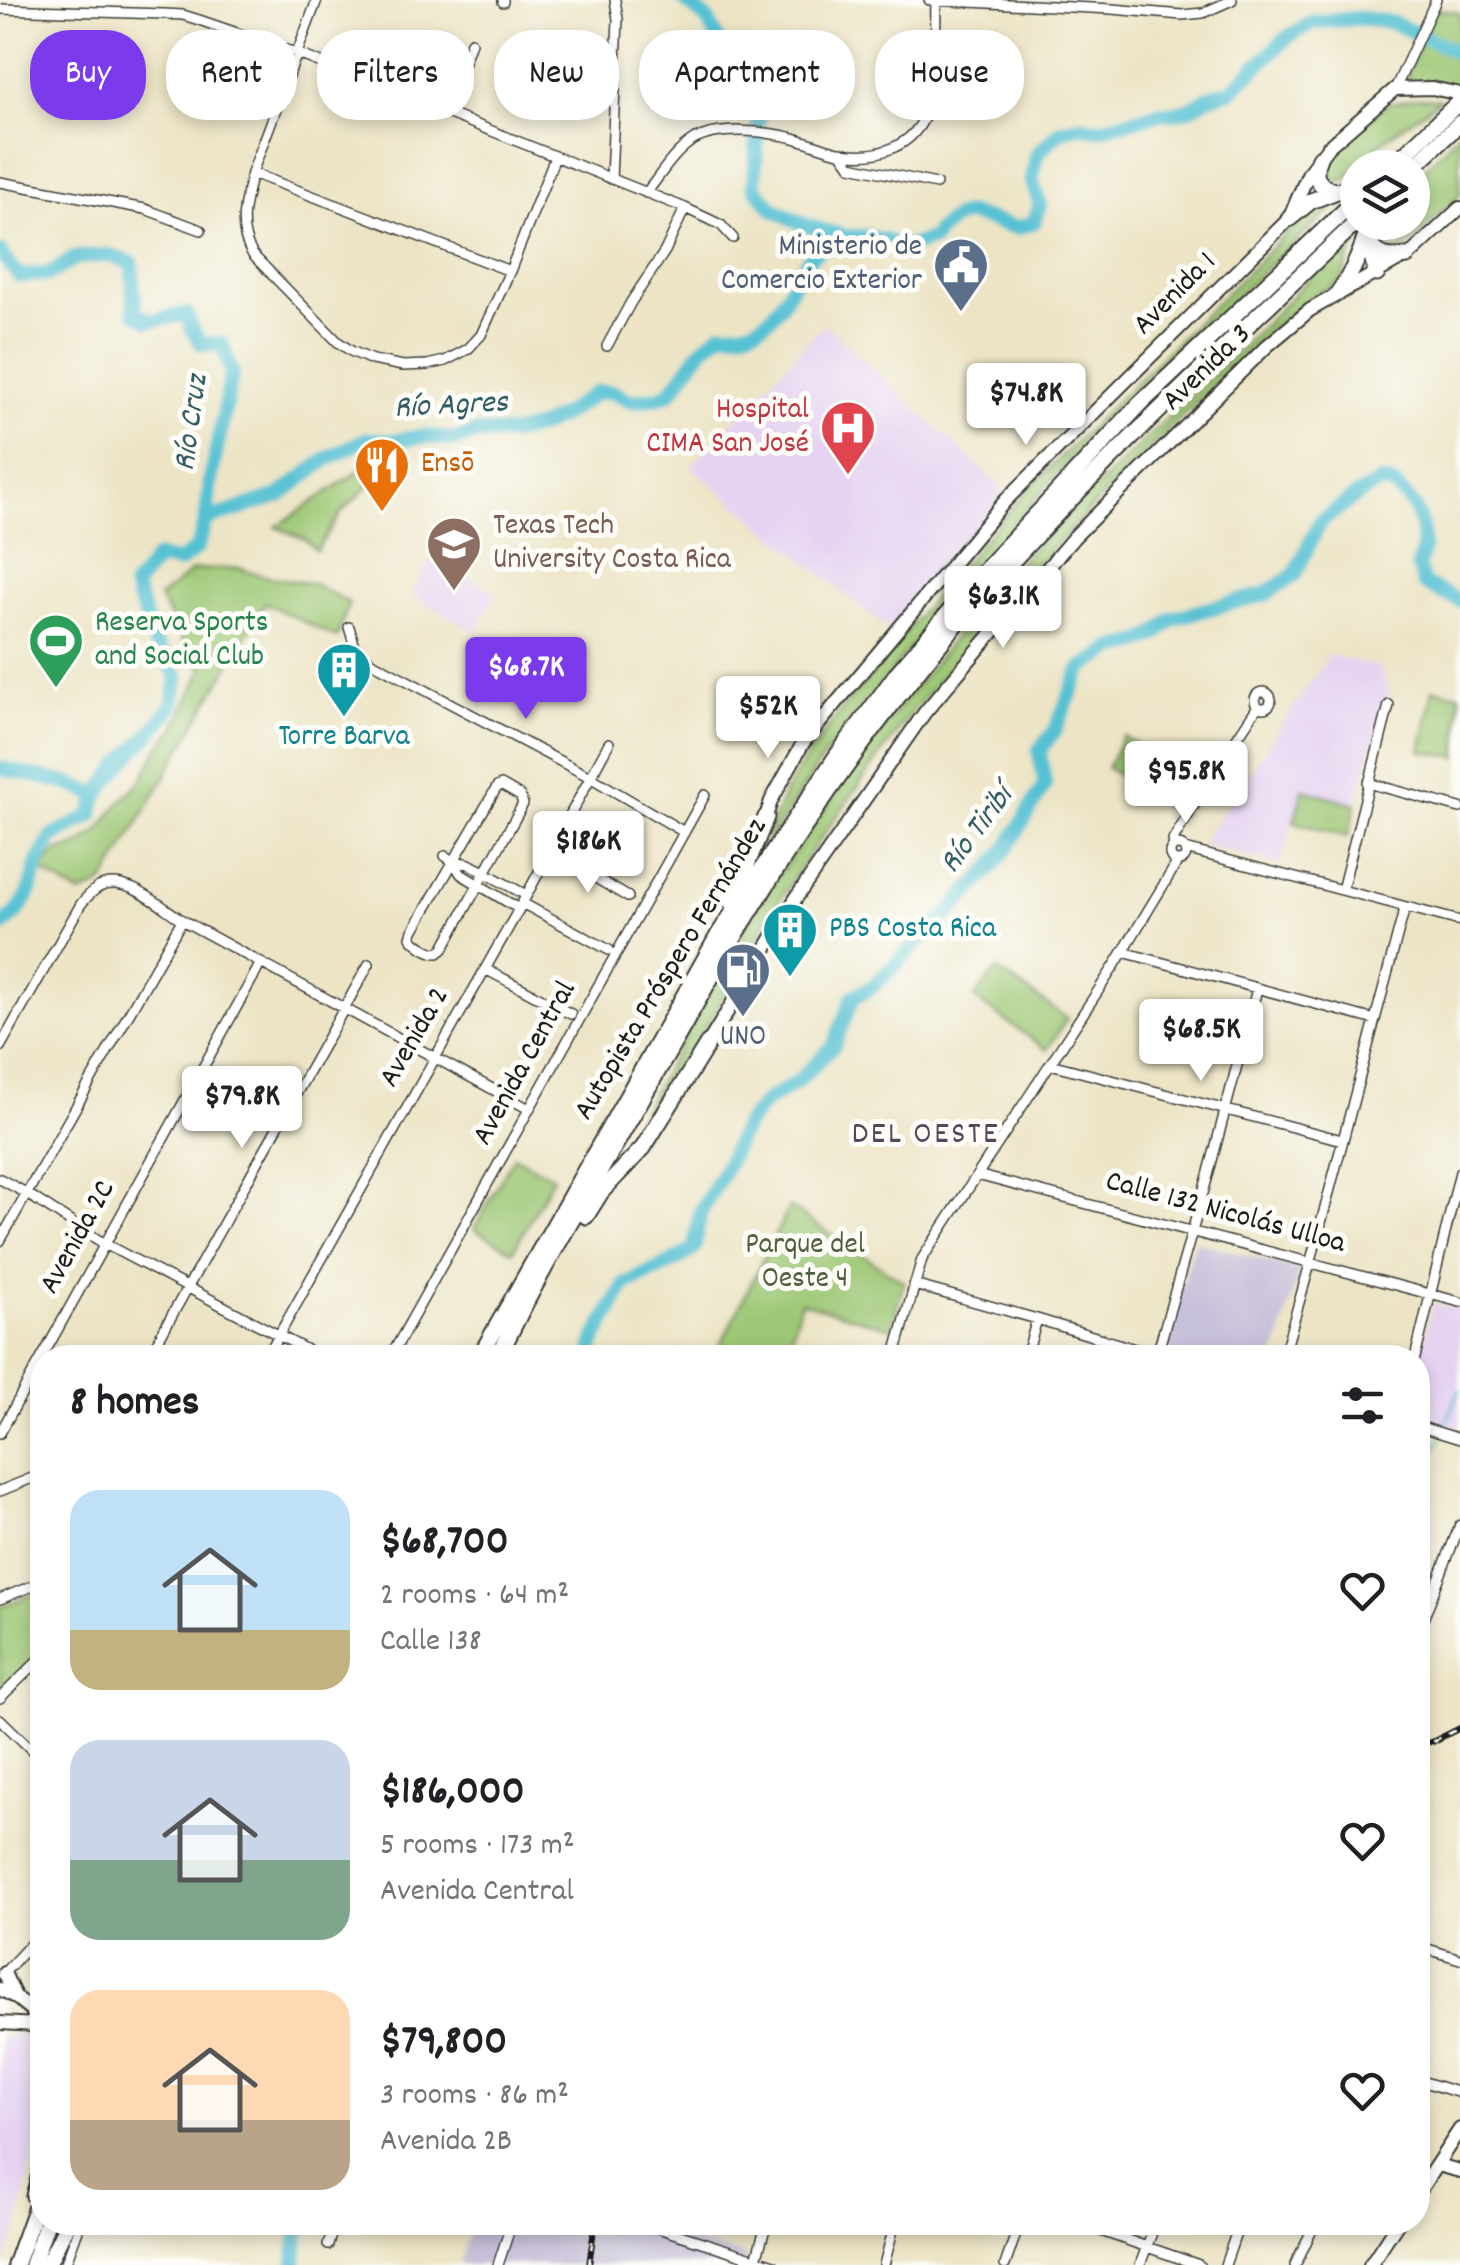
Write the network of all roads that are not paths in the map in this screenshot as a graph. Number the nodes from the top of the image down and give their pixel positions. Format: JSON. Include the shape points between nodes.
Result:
{"nodes":[{"id":1,"x":317,"y":0,"type":"edge"},
{"id":2,"x":616,"y":0,"type":"edge"},
{"id":3,"x":934,"y":0,"type":"edge"},
{"id":4,"x":1124,"y":0,"type":"edge"},
{"id":5,"x":1232,"y":0,"type":"edge"},
{"id":6,"x":1436,"y":2,"type":"edge"},
{"id":7,"x":0,"y":9,"type":"edge"},
{"id":8,"x":1112,"y":9,"type":"junction"},
{"id":9,"x":228,"y":30,"type":"edge"},
{"id":10,"x":297,"y":50,"type":"edge"},
{"id":11,"x":1408,"y":65,"type":"junction"},
{"id":12,"x":1417,"y":88,"type":"junction"},
{"id":13,"x":1395,"y":90,"type":"junction"},
{"id":14,"x":1460,"y":98,"type":"edge"},
{"id":15,"x":271,"y":120,"type":"edge"},
{"id":16,"x":463,"y":120,"type":"edge"},
{"id":17,"x":1448,"y":124,"type":"edge"},
{"id":18,"x":1398,"y":150,"type":"edge"},
{"id":19,"x":1414,"y":150,"type":"edge"},
{"id":20,"x":842,"y":152,"type":"junction"},
{"id":21,"x":1430,"y":152,"type":"edge"},
{"id":22,"x":555,"y":157,"type":"junction"},
{"id":23,"x":1319,"y":158,"type":"junction"},
{"id":24,"x":252,"y":173,"type":"junction"},
{"id":25,"x":611,"y":179,"type":"junction"},
{"id":26,"x":0,"y":182,"type":"edge"},
{"id":27,"x":936,"y":184,"type":"dead end"},
{"id":28,"x":1340,"y":190,"type":"edge"},
{"id":29,"x":1337,"y":191,"type":"junction"},
{"id":30,"x":646,"y":193,"type":"junction"},
{"id":31,"x":685,"y":208,"type":"junction"},
{"id":32,"x":1460,"y":208,"type":"edge"},
{"id":33,"x":1340,"y":215,"type":"edge"},
{"id":34,"x":1288,"y":218,"type":"junction"},
{"id":35,"x":201,"y":230,"type":"dead end"},
{"id":36,"x":1340,"y":237,"type":"edge"},
{"id":37,"x":732,"y":238,"type":"dead end"},
{"id":38,"x":1367,"y":240,"type":"junction"},
{"id":39,"x":1407,"y":256,"type":"junction"},
{"id":40,"x":510,"y":272,"type":"junction"},
{"id":41,"x":1377,"y":274,"type":"junction"},
{"id":42,"x":1338,"y":293,"type":"junction"},
{"id":43,"x":607,"y":346,"type":"dead end"},
{"id":44,"x":348,"y":627,"type":"dead end"},
{"id":45,"x":1258,"y":706,"type":"dead end"},
{"id":46,"x":1388,"y":706,"type":"dead end"},
{"id":47,"x":609,"y":742,"type":"dead end"},
{"id":48,"x":590,"y":777,"type":"junction"},
{"id":49,"x":1368,"y":783,"type":"junction"},
{"id":50,"x":705,"y":795,"type":"dead end"},
{"id":51,"x":1460,"y":808,"type":"edge"},
{"id":52,"x":766,"y":817,"type":"joint"},
{"id":53,"x":684,"y":832,"type":"junction"},
{"id":54,"x":1180,"y":847,"type":"junction"},
{"id":55,"x":550,"y":851,"type":"junction"},
{"id":56,"x":449,"y":859,"type":"junction"},
{"id":57,"x":485,"y":873,"type":"junction"},
{"id":58,"x":478,"y":885,"type":"junction"},
{"id":59,"x":1342,"y":890,"type":"junction"},
{"id":60,"x":628,"y":897,"type":"dead end"},
{"id":61,"x":522,"y":902,"type":"junction"},
{"id":62,"x":1405,"y":907,"type":"junction"},
{"id":63,"x":182,"y":920,"type":"junction"},
{"id":64,"x":1460,"y":921,"type":"edge"},
{"id":65,"x":719,"y":934,"type":"junction"},
{"id":66,"x":609,"y":950,"type":"dead end"},
{"id":67,"x":1123,"y":952,"type":"junction"},
{"id":68,"x":261,"y":963,"type":"junction"},
{"id":69,"x":369,"y":964,"type":"dead end"},
{"id":70,"x":485,"y":969,"type":"junction"},
{"id":71,"x":1257,"y":989,"type":"junction"},
{"id":72,"x":344,"y":1008,"type":"junction"},
{"id":73,"x":572,"y":1014,"type":"dead end"},
{"id":74,"x":1375,"y":1020,"type":"junction"},
{"id":75,"x":709,"y":1042,"type":"joint"},
{"id":76,"x":0,"y":1047,"type":"edge"},
{"id":77,"x":433,"y":1057,"type":"junction"},
{"id":78,"x":1050,"y":1064,"type":"junction"},
{"id":79,"x":529,"y":1109,"type":"junction"},
{"id":80,"x":1226,"y":1111,"type":"junction"},
{"id":81,"x":1342,"y":1140,"type":"junction"},
{"id":82,"x":1460,"y":1172,"type":"edge"},
{"id":83,"x":977,"y":1174,"type":"junction"},
{"id":84,"x":0,"y":1179,"type":"edge"},
{"id":85,"x":26,"y":1193,"type":"junction"},
{"id":86,"x":1192,"y":1232,"type":"junction"},
{"id":87,"x":0,"y":1241,"type":"edge"},
{"id":88,"x":103,"y":1243,"type":"junction"},
{"id":89,"x":1310,"y":1264,"type":"junction"},
{"id":90,"x":541,"y":1275,"type":"junction"},
{"id":91,"x":914,"y":1285,"type":"junction"},
{"id":92,"x":189,"y":1286,"type":"junction"},
{"id":93,"x":1430,"y":1294,"type":"junction"},
{"id":94,"x":1460,"y":1302,"type":"edge"},
{"id":95,"x":1037,"y":1319,"type":"junction"},
{"id":96,"x":279,"y":1334,"type":"junction"},
{"id":97,"x":48,"y":1345,"type":"edge"},
{"id":98,"x":155,"y":1345,"type":"edge"},
{"id":99,"x":273,"y":1345,"type":"edge"},
{"id":100,"x":299,"y":1345,"type":"edge"},
{"id":101,"x":397,"y":1345,"type":"edge"},
{"id":102,"x":486,"y":1345,"type":"edge"},
{"id":103,"x":505,"y":1345,"type":"edge"},
{"id":104,"x":898,"y":1345,"type":"edge"},
{"id":105,"x":1030,"y":1345,"type":"edge"},
{"id":106,"x":1120,"y":1345,"type":"edge"},
{"id":107,"x":1162,"y":1345,"type":"edge"},
{"id":108,"x":1286,"y":1345,"type":"edge"},
{"id":109,"x":1418,"y":1345,"type":"edge"},
{"id":110,"x":30,"y":1378,"type":"edge"},
{"id":111,"x":1430,"y":1430,"type":"edge"},
{"id":112,"x":0,"y":1433,"type":"edge"},
{"id":113,"x":1460,"y":1439,"type":"edge"},
{"id":114,"x":30,"y":1479,"type":"edge"},
{"id":115,"x":0,"y":1492,"type":"edge"},
{"id":116,"x":1460,"y":1525,"type":"edge"},
{"id":117,"x":30,"y":1587,"type":"edge"},
{"id":118,"x":0,"y":1599,"type":"edge"},
{"id":119,"x":1430,"y":1601,"type":"edge"},
{"id":120,"x":30,"y":1668,"type":"edge"},
{"id":121,"x":0,"y":1698,"type":"edge"},
{"id":122,"x":0,"y":1719,"type":"edge"},
{"id":123,"x":30,"y":1748,"type":"edge"},
{"id":124,"x":30,"y":1949,"type":"edge"},
{"id":125,"x":1430,"y":1950,"type":"edge"},
{"id":126,"x":1460,"y":1959,"type":"edge"},
{"id":127,"x":4,"y":1986,"type":"edge"},
{"id":128,"x":30,"y":2012,"type":"edge"},
{"id":129,"x":30,"y":2021,"type":"edge"},
{"id":130,"x":0,"y":2023,"type":"edge"},
{"id":131,"x":1430,"y":2083,"type":"edge"},
{"id":132,"x":1460,"y":2092,"type":"edge"},
{"id":133,"x":1460,"y":2129,"type":"edge"},
{"id":134,"x":1456,"y":2148,"type":"edge"},
{"id":135,"x":1436,"y":2164,"type":"junction"},
{"id":136,"x":1460,"y":2171,"type":"edge"},
{"id":137,"x":1430,"y":2174,"type":"edge"},
{"id":138,"x":30,"y":2215,"type":"edge"},
{"id":139,"x":30,"y":2224,"type":"edge"},
{"id":140,"x":42,"y":2235,"type":"edge"},
{"id":141,"x":62,"y":2235,"type":"edge"},
{"id":142,"x":76,"y":2235,"type":"edge"},
{"id":143,"x":331,"y":2235,"type":"edge"},
{"id":144,"x":508,"y":2235,"type":"edge"},
{"id":145,"x":675,"y":2235,"type":"edge"},
{"id":146,"x":763,"y":2235,"type":"edge"},
{"id":147,"x":892,"y":2235,"type":"edge"},
{"id":148,"x":1015,"y":2235,"type":"edge"},
{"id":149,"x":1114,"y":2235,"type":"edge"},
{"id":150,"x":1151,"y":2235,"type":"edge"},
{"id":151,"x":1235,"y":2235,"type":"edge"},
{"id":152,"x":1310,"y":2235,"type":"edge"},
{"id":153,"x":1390,"y":2235,"type":"edge"},
{"id":154,"x":23,"y":2244,"type":"junction"},
{"id":155,"x":328,"y":2244,"type":"dead end"},
{"id":156,"x":1147,"y":2246,"type":"junction"},
{"id":157,"x":66,"y":2262,"type":"dead end"},
{"id":158,"x":755,"y":2262,"type":"edge"},
{"id":159,"x":15,"y":2265,"type":"edge"},
{"id":160,"x":32,"y":2265,"type":"edge"},
{"id":161,"x":47,"y":2265,"type":"edge"},
{"id":162,"x":498,"y":2265,"type":"edge"},
{"id":163,"x":774,"y":2265,"type":"edge"},
{"id":164,"x":884,"y":2265,"type":"edge"},
{"id":165,"x":1005,"y":2265,"type":"edge"},
{"id":166,"x":1140,"y":2265,"type":"edge"},
{"id":167,"x":1199,"y":2265,"type":"edge"},
{"id":168,"x":1225,"y":2265,"type":"edge"},
{"id":169,"x":1295,"y":2265,"type":"edge"},
{"id":170,"x":1370,"y":2265,"type":"edge"}],
"edges":[{"from":1,"to":10,"type":"street"},
{"from":2,"to":25,"type":"street"},
{"from":3,"to":8,"type":"street"},
{"from":3,"to":20,"type":"street","via":[[929,103],[918,130],[886,151]]},
{"from":4,"to":8,"type":"street"},
{"from":5,"to":8,"type":"street","via":[[1193,14]]},
{"from":6,"to":11,"type":"street"},
{"from":7,"to":9,"type":"street","via":[[183,15]]},
{"from":11,"to":12,"type":"street"},
{"from":11,"to":13,"type":"street"},
{"from":12,"to":13,"type":"street"},
{"from":12,"to":14,"type":"street"},
{"from":13,"to":23,"type":"street","name":"Avenida 1"},
{"from":14,"to":17,"type":"highway"},
{"from":15,"to":24,"type":"street"},
{"from":16,"to":22,"type":"street"},
{"from":17,"to":18,"type":"highway"},
{"from":17,"to":19,"type":"highway"},
{"from":17,"to":21,"type":"highway"},
{"from":20,"to":27,"type":"street","via":[[851,166]]},
{"from":20,"to":30,"type":"street","via":[[793,138],[719,134],[691,142]]},
{"from":22,"to":25,"type":"street"},
{"from":22,"to":40,"type":"street"},
{"from":23,"to":29,"type":"highway","via":[[1316,177]]},
{"from":23,"to":34,"type":"street","name":"Avenida 1"},
{"from":24,"to":40,"type":"street"},
{"from":24,"to":40,"type":"street","via":[[242,218],[250,251],[338,342],[365,357],[414,366],[463,353],[481,335]]},
{"from":25,"to":30,"type":"street"},
{"from":26,"to":35,"type":"street","via":[[145,208]]},
{"from":28,"to":29,"type":"highway"},
{"from":29,"to":34,"type":"highway"},
{"from":30,"to":31,"type":"street"},
{"from":31,"to":37,"type":"street","via":[[721,225]]},
{"from":31,"to":43,"type":"street"},
{"from":32,"to":39,"type":"street","name":"Avenida 3"},
{"from":33,"to":65,"type":"highway","name":"Autopista Próspero Fernández","via":[[1140,404],[991,562],[846,743]]},
{"from":34,"to":52,"type":"street","name":"Avenida 1","via":[[1005,501],[804,744]]},
{"from":36,"to":90,"type":"highway","name":"Autopista Próspero Fernández","via":[[1153,416],[1002,572],[910,681],[735,936]]},
{"from":38,"to":39,"type":"highway","via":[[1381,256]]},
{"from":38,"to":41,"type":"highway"},
{"from":38,"to":42,"type":"highway"},
{"from":39,"to":41,"type":"street","name":"Avenida 3"},
{"from":41,"to":42,"type":"street","name":"Avenida 3"},
{"from":42,"to":75,"type":"street","name":"Avenida 3","via":[[1266,346],[1024,593],[884,768],[773,932]]},
{"from":44,"to":48,"type":"street","via":[[370,661]]},
{"from":45,"to":54,"type":"street","via":[[1173,840]]},
{"from":46,"to":49,"type":"street"},
{"from":47,"to":48,"type":"street","name":"Avenida 2"},
{"from":48,"to":53,"type":"street"},
{"from":48,"to":55,"type":"street","name":"Avenida 2"},
{"from":49,"to":51,"type":"street"},
{"from":49,"to":59,"type":"street"},
{"from":50,"to":53,"type":"street","name":"Avenida Central"},
{"from":52,"to":65,"type":"highway"},
{"from":53,"to":79,"type":"street","name":"Avenida Central"},
{"from":54,"to":59,"type":"street"},
{"from":54,"to":67,"type":"street","via":[[1170,849],[1178,861]]},
{"from":55,"to":60,"type":"street"},
{"from":55,"to":61,"type":"street","name":"Avenida 2"},
{"from":56,"to":57,"type":"street"},
{"from":56,"to":57,"type":"street","via":[[501,785],[523,804]]},
{"from":56,"to":58,"type":"street"},
{"from":56,"to":58,"type":"street","via":[[414,941],[438,954]]},
{"from":57,"to":58,"type":"street"},
{"from":57,"to":61,"type":"street"},
{"from":58,"to":61,"type":"street"},
{"from":59,"to":62,"type":"street"},
{"from":61,"to":66,"type":"street"},
{"from":61,"to":70,"type":"street","name":"Avenida 2"},
{"from":62,"to":64,"type":"street"},
{"from":62,"to":74,"type":"street"},
{"from":63,"to":68,"type":"street"},
{"from":63,"to":76,"type":"street","via":[[131,888],[96,888]]},
{"from":63,"to":85,"type":"street"},
{"from":65,"to":102,"type":"highway","name":"Autopista Próspero Fernández"},
{"from":67,"to":71,"type":"street"},
{"from":67,"to":78,"type":"street"},
{"from":68,"to":72,"type":"street"},
{"from":68,"to":88,"type":"street","name":"Avenida 2C"},
{"from":69,"to":72,"type":"street"},
{"from":70,"to":73,"type":"street"},
{"from":70,"to":77,"type":"street","name":"Avenida 2"},
{"from":71,"to":74,"type":"street"},
{"from":71,"to":80,"type":"street"},
{"from":72,"to":77,"type":"street"},
{"from":72,"to":92,"type":"street"},
{"from":74,"to":81,"type":"street"},
{"from":75,"to":90,"type":"highway","via":[[643,1148]]},
{"from":77,"to":79,"type":"street"},
{"from":77,"to":96,"type":"street","name":"Avenida 2"},
{"from":78,"to":80,"type":"street"},
{"from":78,"to":83,"type":"street"},
{"from":79,"to":101,"type":"street","name":"Avenida Central"},
{"from":80,"to":81,"type":"street"},
{"from":80,"to":86,"type":"street"},
{"from":81,"to":89,"type":"street"},
{"from":82,"to":93,"type":"street"},
{"from":83,"to":86,"type":"street","name":"Calle 132 Nicolás Ulloa"},
{"from":83,"to":91,"type":"street","via":[[922,1259]]},
{"from":84,"to":85,"type":"street"},
{"from":85,"to":87,"type":"street"},
{"from":85,"to":88,"type":"street"},
{"from":86,"to":89,"type":"street","name":"Calle 132 Nicolás Ulloa"},
{"from":86,"to":107,"type":"street"},
{"from":88,"to":92,"type":"street"},
{"from":88,"to":97,"type":"street","name":"Avenida 2C"},
{"from":89,"to":93,"type":"street","name":"Calle 132 Nicolás Ulloa"},
{"from":89,"to":108,"type":"street"},
{"from":90,"to":103,"type":"highway","name":"Autopista Próspero Fernández"},
{"from":91,"to":95,"type":"street"},
{"from":91,"to":104,"type":"street"},
{"from":92,"to":96,"type":"street"},
{"from":92,"to":98,"type":"street"},
{"from":93,"to":94,"type":"street","name":"Calle 132 Nicolás Ulloa"},
{"from":93,"to":109,"type":"street"},
{"from":95,"to":105,"type":"street"},
{"from":95,"to":106,"type":"street"},
{"from":96,"to":99,"type":"street","name":"Avenida 2"},
{"from":96,"to":100,"type":"street"},
{"from":110,"to":112,"type":"street","name":"Avenida 2C"},
{"from":111,"to":113,"type":"street"},
{"from":114,"to":115,"type":"street"},
{"from":116,"to":119,"type":"street"},
{"from":117,"to":118,"type":"street"},
{"from":120,"to":121,"type":"street"},
{"from":122,"to":123,"type":"street"},
{"from":124,"to":127,"type":"street"},
{"from":125,"to":126,"type":"street"},
{"from":127,"to":128,"type":"street"},
{"from":129,"to":130,"type":"street"},
{"from":131,"to":132,"type":"street"},
{"from":133,"to":134,"type":"street"},
{"from":134,"to":135,"type":"street"},
{"from":135,"to":136,"type":"street"},
{"from":135,"to":137,"type":"street"},
{"from":138,"to":154,"type":"highway"},
{"from":139,"to":154,"type":"highway"},
{"from":140,"to":160,"type":"highway"},
{"from":141,"to":161,"type":"highway"},
{"from":142,"to":157,"type":"street"},
{"from":143,"to":155,"type":"street"},
{"from":144,"to":162,"type":"street"},
{"from":145,"to":158,"type":"street"},
{"from":146,"to":158,"type":"street"},
{"from":147,"to":164,"type":"street"},
{"from":148,"to":165,"type":"street"},
{"from":149,"to":156,"type":"street"},
{"from":150,"to":156,"type":"street"},
{"from":151,"to":168,"type":"street"},
{"from":152,"to":169,"type":"street"},
{"from":153,"to":170,"type":"street"},
{"from":154,"to":159,"type":"highway"},
{"from":156,"to":166,"type":"street"},
{"from":156,"to":167,"type":"street"},
{"from":158,"to":163,"type":"street"}]}
